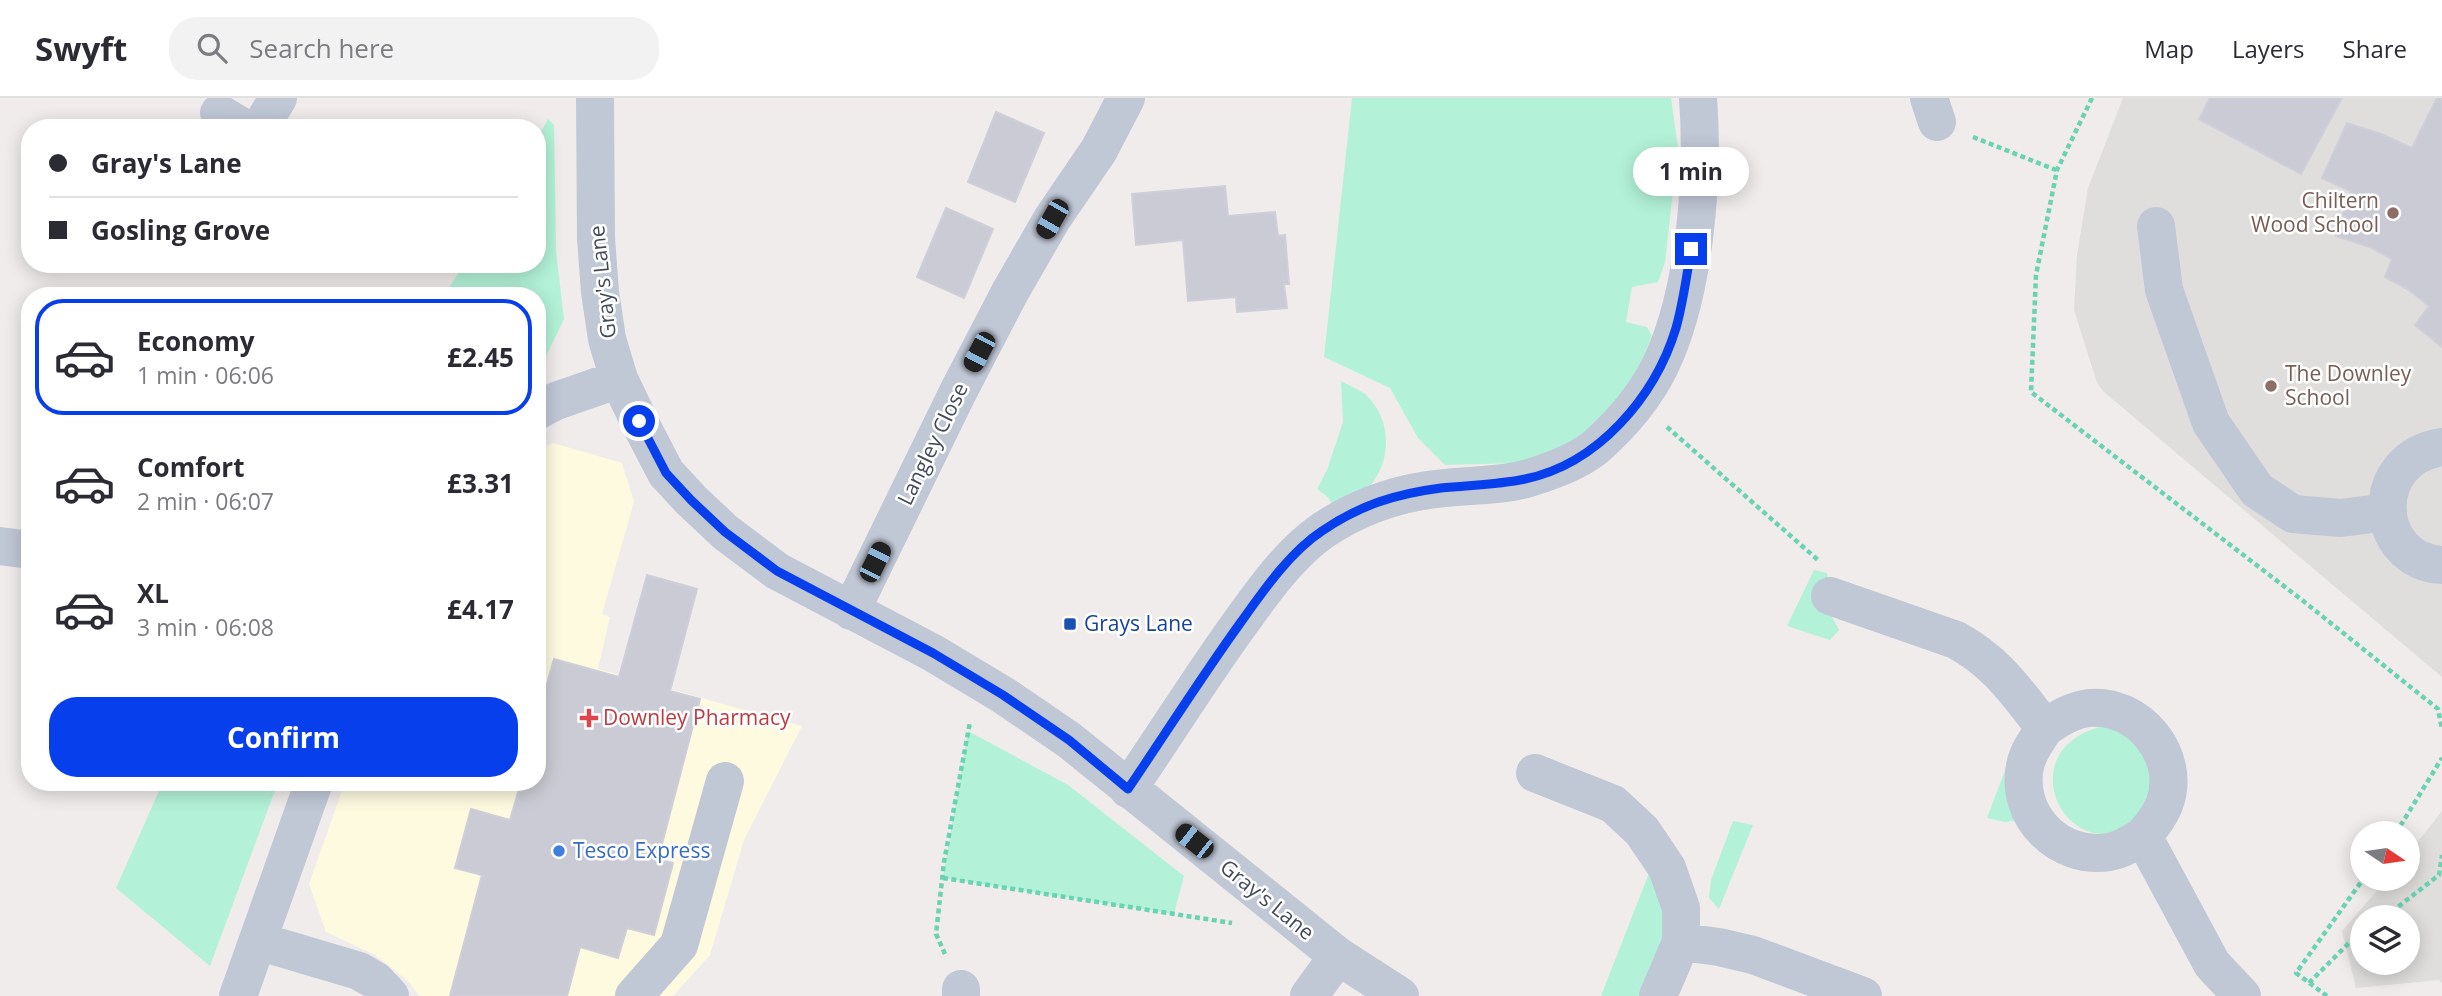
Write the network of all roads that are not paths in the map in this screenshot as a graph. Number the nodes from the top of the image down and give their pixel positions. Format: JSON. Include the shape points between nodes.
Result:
{"nodes":[{"id":1,"x":278,"y":98,"type":"edge"},
{"id":2,"x":595,"y":98,"type":"edge"},
{"id":3,"x":1126,"y":98,"type":"edge"},
{"id":4,"x":1698,"y":98,"type":"edge"},
{"id":5,"x":265,"y":119,"type":"edge"},
{"id":6,"x":2156,"y":226,"type":"dead end"},
{"id":7,"x":619,"y":379,"type":"junction"},
{"id":8,"x":546,"y":406,"type":"edge"},
{"id":9,"x":2442,"y":446,"type":"edge"},
{"id":10,"x":2387,"y":512,"type":"junction"},
{"id":11,"x":0,"y":546,"type":"edge"},
{"id":12,"x":21,"y":549,"type":"edge"},
{"id":13,"x":2442,"y":565,"type":"edge"},
{"id":14,"x":1830,"y":596,"type":"road end"},
{"id":15,"x":851,"y":611,"type":"junction"},
{"id":16,"x":2045,"y":728,"type":"junction"},
{"id":17,"x":1535,"y":773,"type":"dead end"},
{"id":18,"x":726,"y":781,"type":"dead end"},
{"id":19,"x":1128,"y":789,"type":"junction"},
{"id":20,"x":311,"y":791,"type":"edge"},
{"id":21,"x":2143,"y":836,"type":"junction"},
{"id":22,"x":258,"y":940,"type":"junction"},
{"id":23,"x":1681,"y":942,"type":"junction"},
{"id":24,"x":1338,"y":956,"type":"junction"},
{"id":25,"x":238,"y":996,"type":"edge"},
{"id":26,"x":390,"y":996,"type":"edge"},
{"id":27,"x":634,"y":996,"type":"edge"},
{"id":28,"x":1309,"y":996,"type":"edge"},
{"id":29,"x":1400,"y":996,"type":"edge"},
{"id":30,"x":1658,"y":996,"type":"edge"},
{"id":31,"x":1863,"y":996,"type":"edge"},
{"id":32,"x":2242,"y":996,"type":"edge"}],
"edges":[{"from":1,"to":5,"type":"street"},
{"from":2,"to":7,"type":"street","name":"Gray's Lane","via":[[600,292]]},
{"from":3,"to":15,"type":"street","name":"Langley Close","via":[[1100,150],[1052,219],[1010,292]]},
{"from":4,"to":19,"type":"street","via":[[1701,153],[1688,270],[1675,328],[1637,403],[1599,445],[1564,464],[1527,479],[1400,495],[1363,507],[1320,532],[1273,578]]},
{"from":6,"to":10,"type":"street","via":[[2164,289],[2211,423],[2257,490],[2292,514],[2341,519]]},
{"from":7,"to":8,"type":"street"},
{"from":7,"to":15,"type":"street","name":"Gray's Lane","via":[[666,473],[691,500],[777,571]]},
{"from":9,"to":10,"type":"street","via":[[2410,458],[2396,473],[2388,492]]},
{"from":10,"to":13,"type":"street","via":[[2403,546],[2417,558]]},
{"from":11,"to":12,"type":"street"},
{"from":14,"to":16,"type":"street","via":[[1974,650],[2000,671]]},
{"from":15,"to":19,"type":"street","name":"Gray's Lane","via":[[979,681],[1069,740]]},
{"from":16,"to":21,"type":"street","via":[[2025,766],[2028,808],[2037,824],[2066,847],[2085,852],[2109,852]]},
{"from":16,"to":21,"type":"street","via":[[2089,708],[2129,716],[2154,737],[2168,779],[2165,803]]},
{"from":17,"to":23,"type":"street","via":[[1613,804],[1642,831],[1667,868],[1678,898]]},
{"from":18,"to":27,"type":"street","via":[[679,945]]},
{"from":19,"to":24,"type":"street","name":"Gray's Lane"},
{"from":20,"to":22,"type":"street"},
{"from":21,"to":32,"type":"street","via":[[2212,964]]},
{"from":22,"to":25,"type":"street"},
{"from":22,"to":26,"type":"street","via":[[359,971]]},
{"from":23,"to":30,"type":"street"},
{"from":23,"to":31,"type":"street","via":[[1753,955]]},
{"from":24,"to":28,"type":"street"},
{"from":24,"to":29,"type":"street","name":"Gray's Lane"}]}
